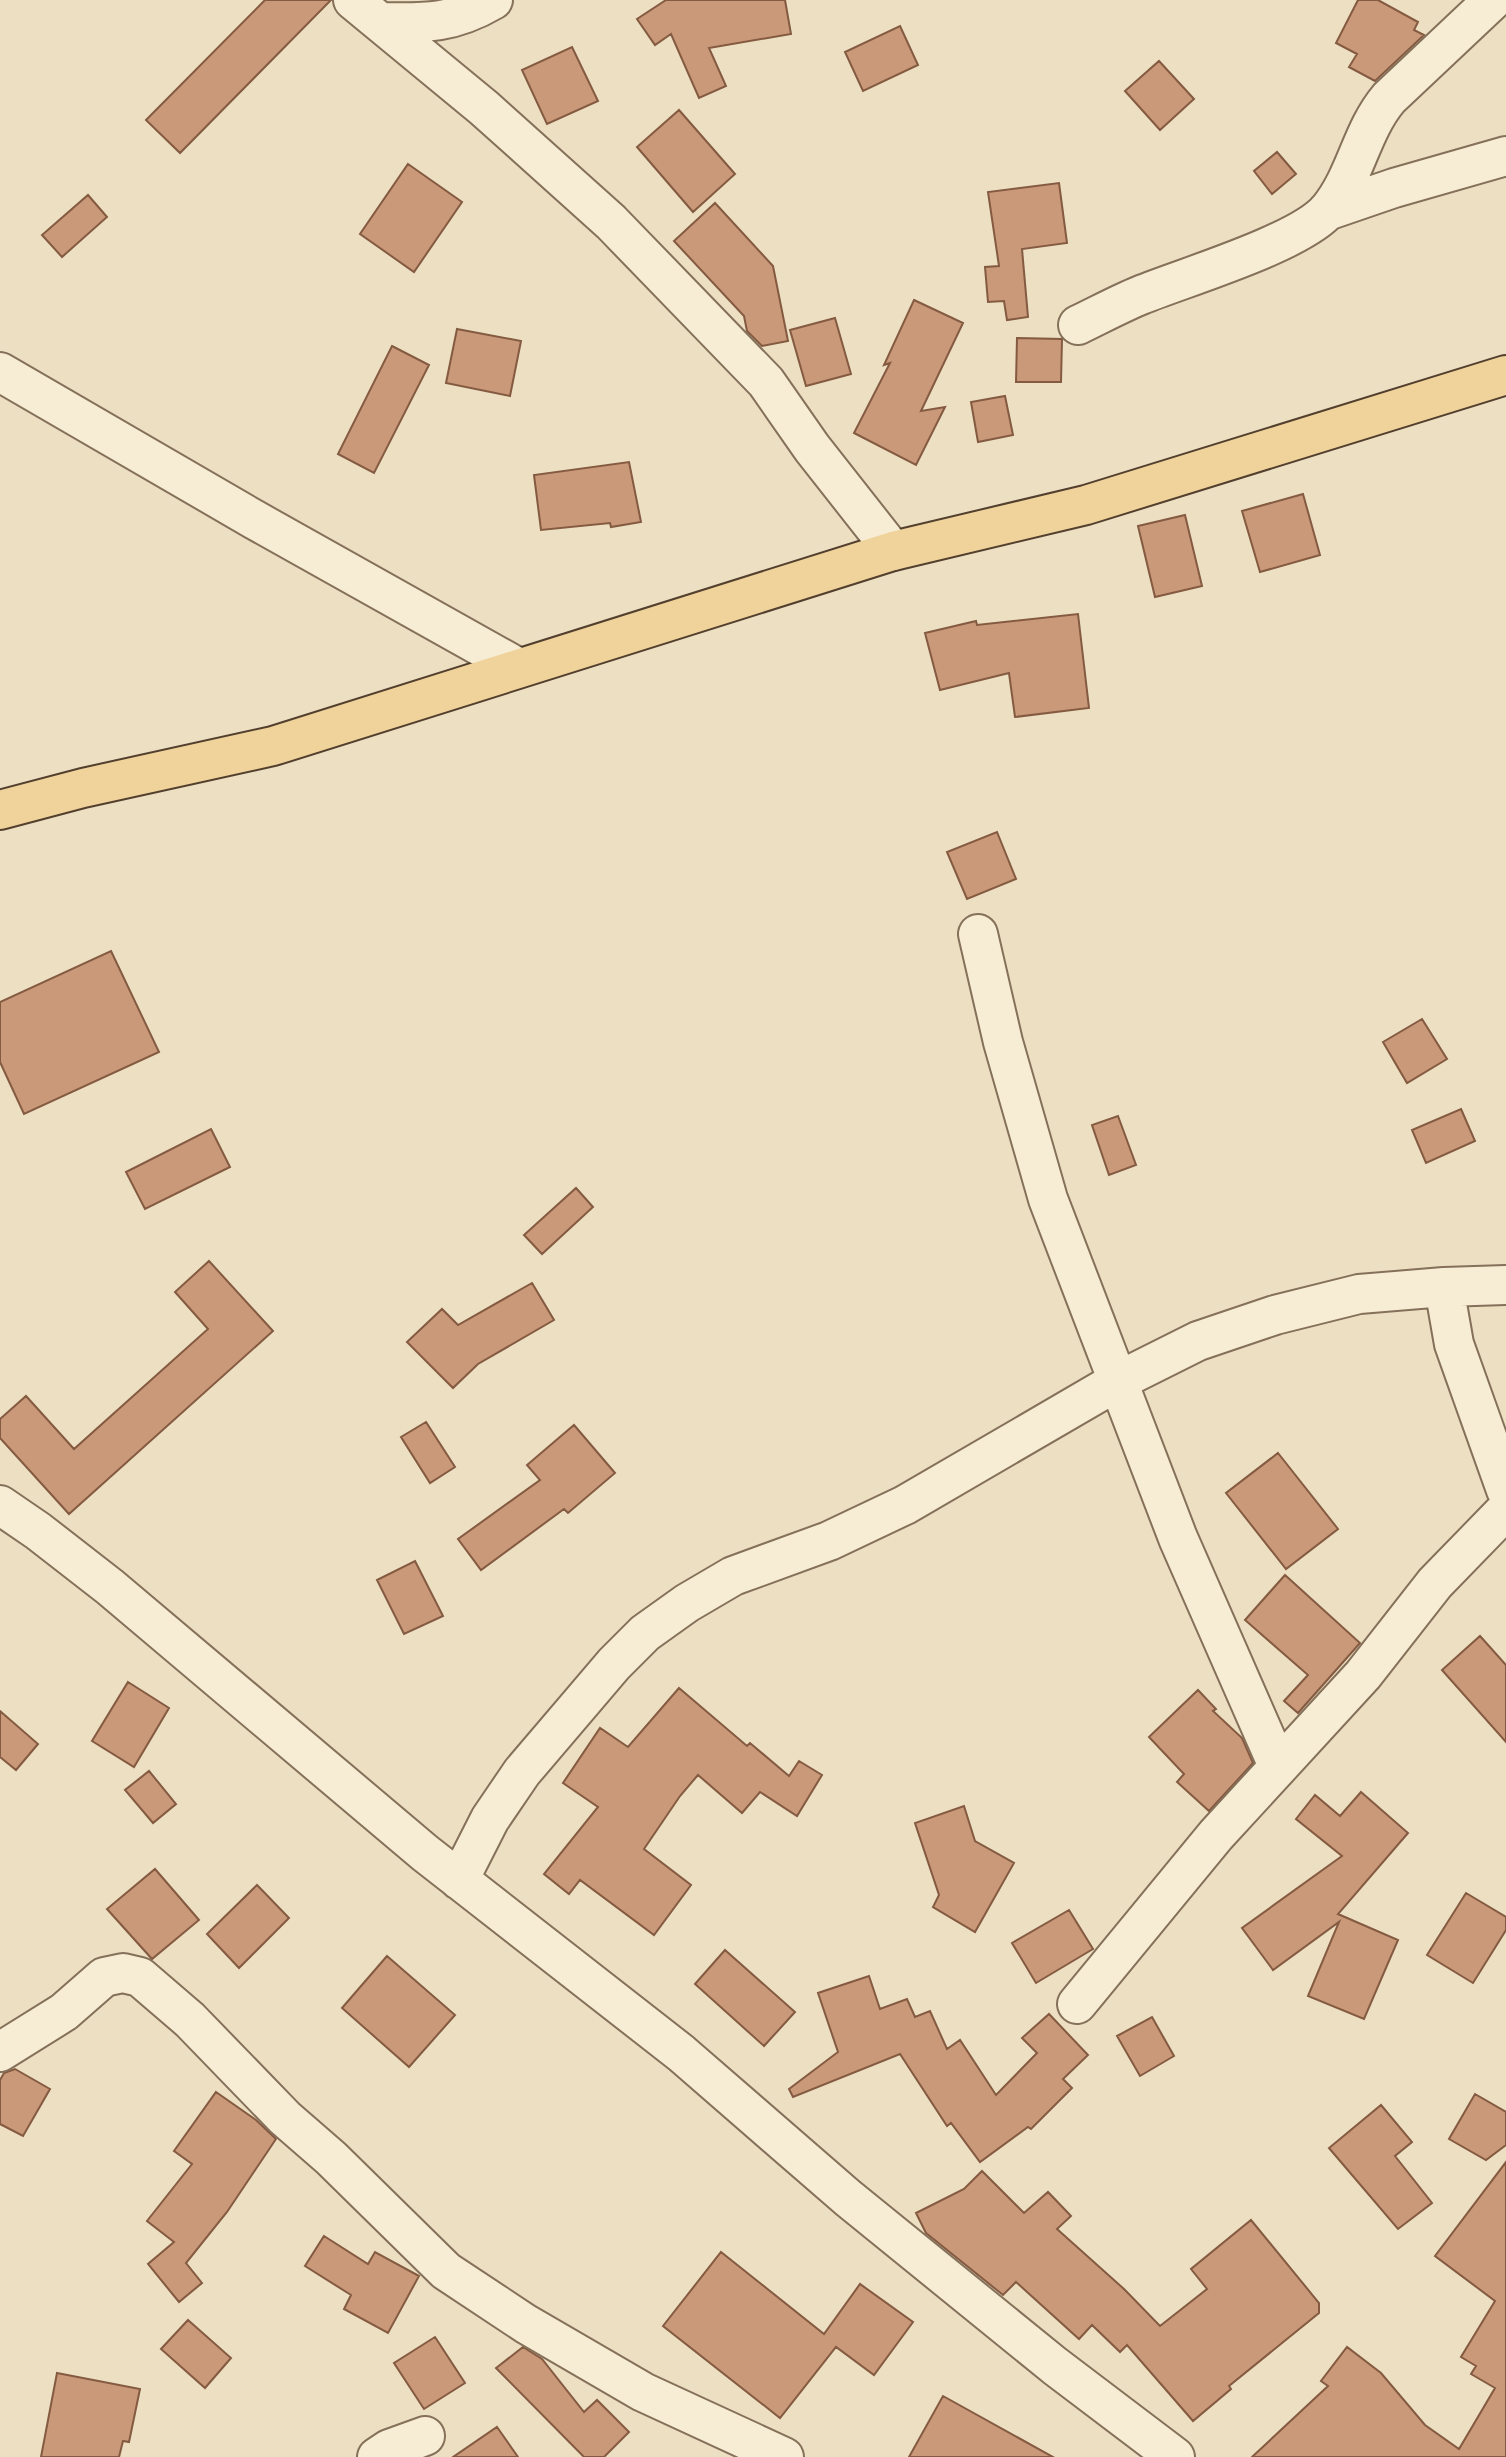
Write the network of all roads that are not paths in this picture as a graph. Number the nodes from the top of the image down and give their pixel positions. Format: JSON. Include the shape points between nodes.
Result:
{"nodes":[{"id":1,"x":493,"y":0,"type":"edge"},
{"id":2,"x":1493,"y":0,"type":"edge"},
{"id":3,"x":366,"y":11,"type":"edge"},
{"id":4,"x":1506,"y":156,"type":"edge"},
{"id":5,"x":1327,"y":211,"type":"junction"},
{"id":6,"x":1079,"y":325,"type":"dead end"},
{"id":7,"x":0,"y":372,"type":"edge"},
{"id":8,"x":1506,"y":375,"type":"edge"},
{"id":9,"x":892,"y":551,"type":"junction"},
{"id":10,"x":519,"y":668,"type":"junction"},
{"id":11,"x":0,"y":810,"type":"edge"},
{"id":12,"x":978,"y":934,"type":"dead end"},
{"id":13,"x":1506,"y":1285,"type":"edge"},
{"id":14,"x":1444,"y":1287,"type":"junction"},
{"id":15,"x":1118,"y":1381,"type":"junction"},
{"id":16,"x":1506,"y":1490,"type":"edge"},
{"id":17,"x":0,"y":1505,"type":"edge"},
{"id":18,"x":1506,"y":1510,"type":"edge"},
{"id":19,"x":1278,"y":1766,"type":"junction"},
{"id":20,"x":459,"y":1880,"type":"junction"},
{"id":21,"x":1077,"y":2004,"type":"dead end"},
{"id":22,"x":0,"y":2052,"type":"edge"},
{"id":23,"x":425,"y":2436,"type":"dead end"},
{"id":24,"x":377,"y":2457,"type":"edge"},
{"id":25,"x":784,"y":2457,"type":"edge"},
{"id":26,"x":1175,"y":2457,"type":"edge"}],
"edges":[{"from":1,"to":3,"type":"street","via":[[453,19],[425,23]]},
{"from":2,"to":5,"type":"street","via":[[1376,113],[1340,193]]},
{"from":3,"to":9,"type":"street","via":[[484,108],[611,222],[766,382]]},
{"from":4,"to":5,"type":"street"},
{"from":5,"to":6,"type":"street","via":[[1271,245],[1138,296]]},
{"from":7,"to":10,"type":"street"},
{"from":8,"to":9,"type":"main road","via":[[1086,505]]},
{"from":9,"to":10,"type":"main road"},
{"from":10,"to":11,"type":"main road","via":[[273,746]]},
{"from":12,"to":15,"type":"street","via":[[1048,1199]]},
{"from":13,"to":14,"type":"street"},
{"from":14,"to":15,"type":"street","via":[[1359,1294],[1275,1315],[1198,1341]]},
{"from":14,"to":16,"type":"street","via":[[1454,1345]]},
{"from":15,"to":19,"type":"street","via":[[1178,1538]]},
{"from":15,"to":20,"type":"street","via":[[905,1505],[829,1541],[733,1576],[645,1633],[522,1772],[490,1819]]},
{"from":17,"to":20,"type":"street","via":[[110,1587]]},
{"from":18,"to":19,"type":"street","via":[[1435,1583],[1363,1675]]},
{"from":19,"to":21,"type":"street"},
{"from":20,"to":26,"type":"street","via":[[681,2053],[848,2198]]},
{"from":22,"to":25,"type":"street","via":[[64,2012],[104,1977],[123,1973],[140,1977],[190,2020],[446,2271],[643,2392]]},
{"from":23,"to":24,"type":"street"}]}
